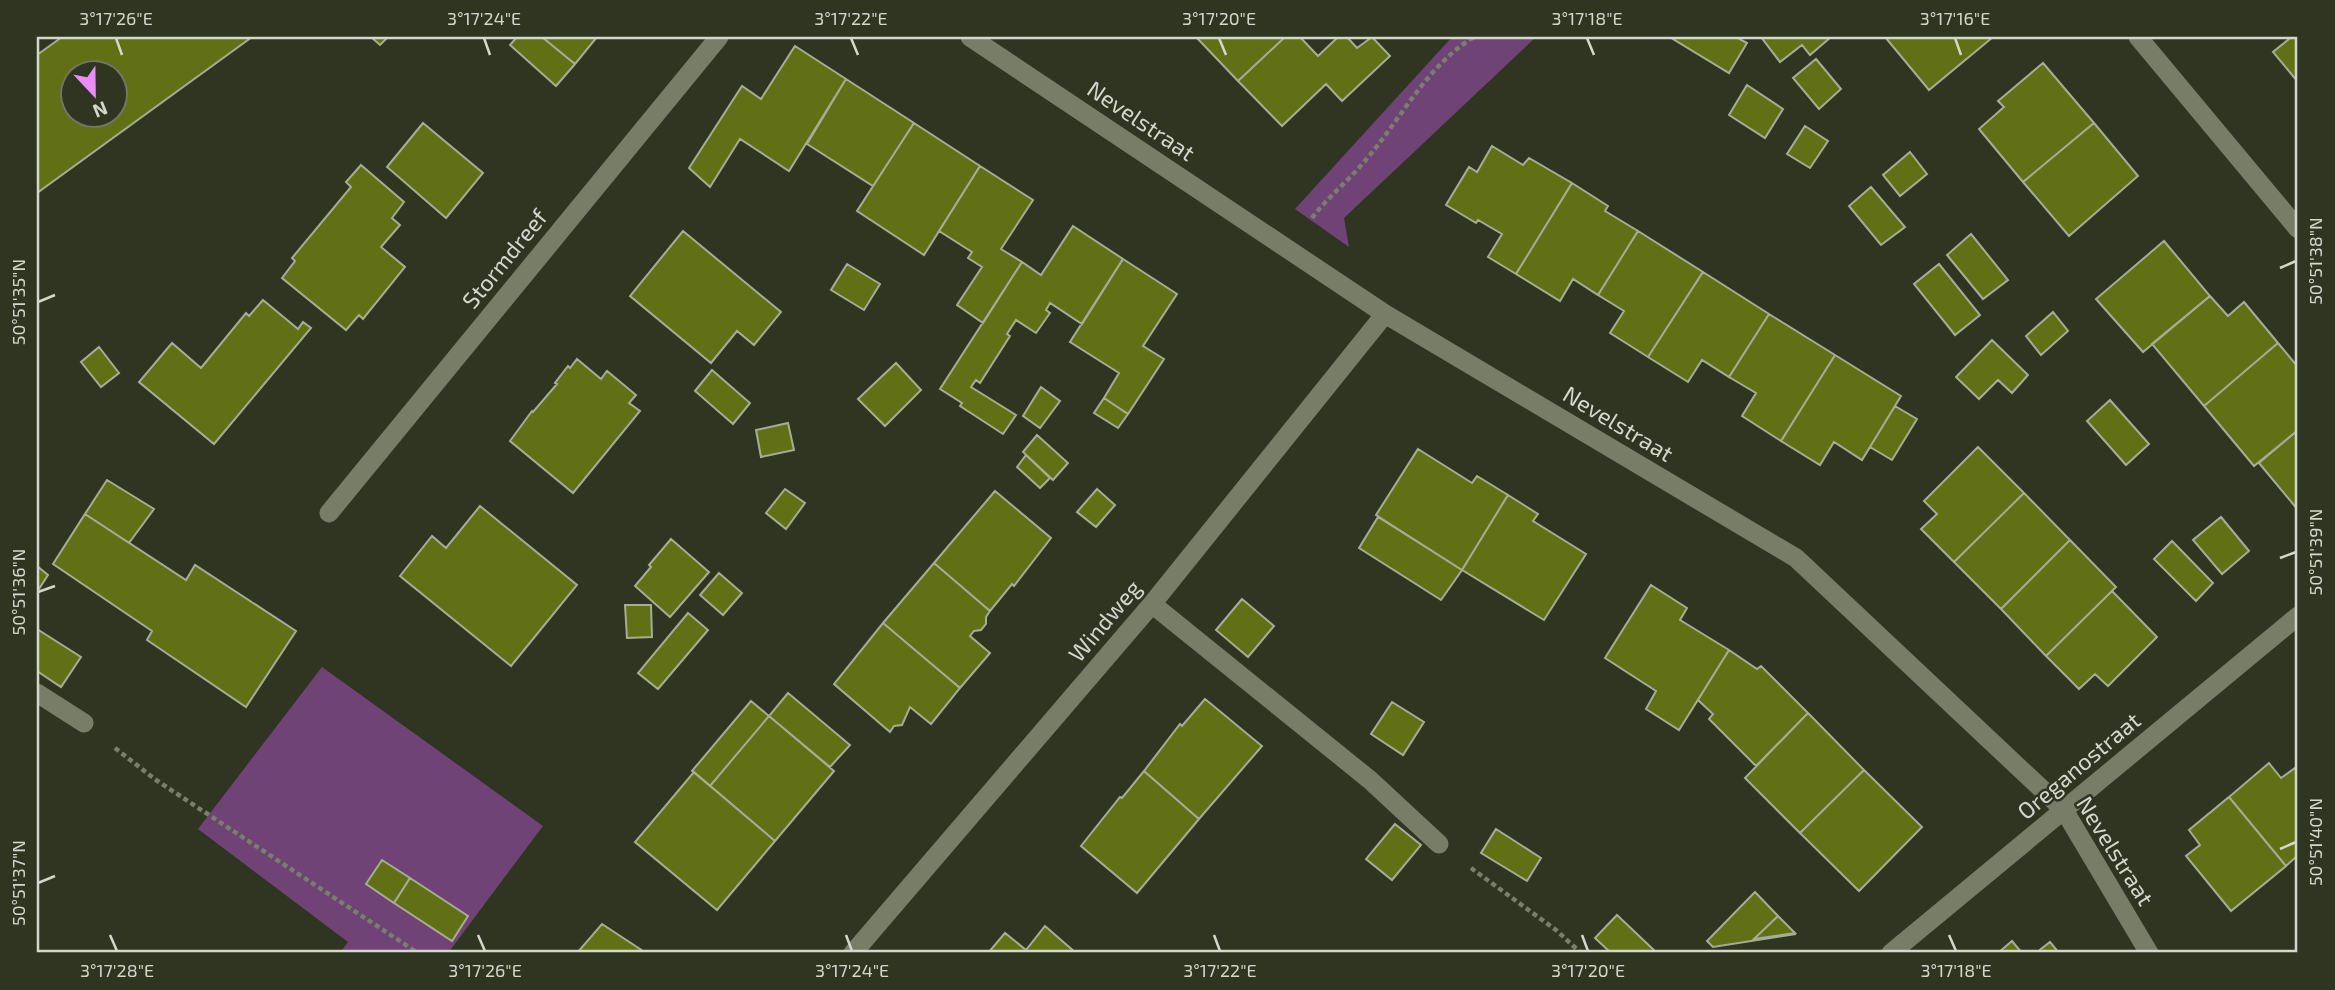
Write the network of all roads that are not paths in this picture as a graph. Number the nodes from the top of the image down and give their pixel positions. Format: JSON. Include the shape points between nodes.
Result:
{"nodes":[{"id":1,"x":719,"y":37,"type":"edge"},
{"id":2,"x":970,"y":37,"type":"edge"},
{"id":3,"x":2138,"y":37,"type":"edge"},
{"id":4,"x":2298,"y":229,"type":"edge"},
{"id":5,"x":1385,"y":314,"type":"junction"},
{"id":6,"x":329,"y":513,"type":"dead end"},
{"id":7,"x":1152,"y":604,"type":"junction"},
{"id":8,"x":2298,"y":616,"type":"edge"},
{"id":9,"x":37,"y":693,"type":"edge"},
{"id":10,"x":84,"y":723,"type":"road end"},
{"id":11,"x":2064,"y":810,"type":"junction"},
{"id":12,"x":1438,"y":844,"type":"road end"},
{"id":13,"x":853,"y":953,"type":"edge"},
{"id":14,"x":1891,"y":953,"type":"edge"},
{"id":15,"x":2149,"y":953,"type":"edge"}],
"edges":[{"from":1,"to":6,"type":"street","name":"Stormdreef"},
{"from":2,"to":5,"type":"street","name":"Nevelstraat"},
{"from":3,"to":4,"type":"street"},
{"from":5,"to":7,"type":"street","name":"Windweg"},
{"from":5,"to":11,"type":"street","name":"Nevelstraat","via":[[1796,558]]},
{"from":7,"to":12,"type":"street","via":[[1370,780]]},
{"from":7,"to":13,"type":"street","name":"Windweg"},
{"from":8,"to":11,"type":"street","name":"Oreganostraat"},
{"from":9,"to":10,"type":"street"},
{"from":11,"to":14,"type":"street","name":"Oreganostraat"},
{"from":11,"to":15,"type":"street","name":"Nevelstraat"}]}
